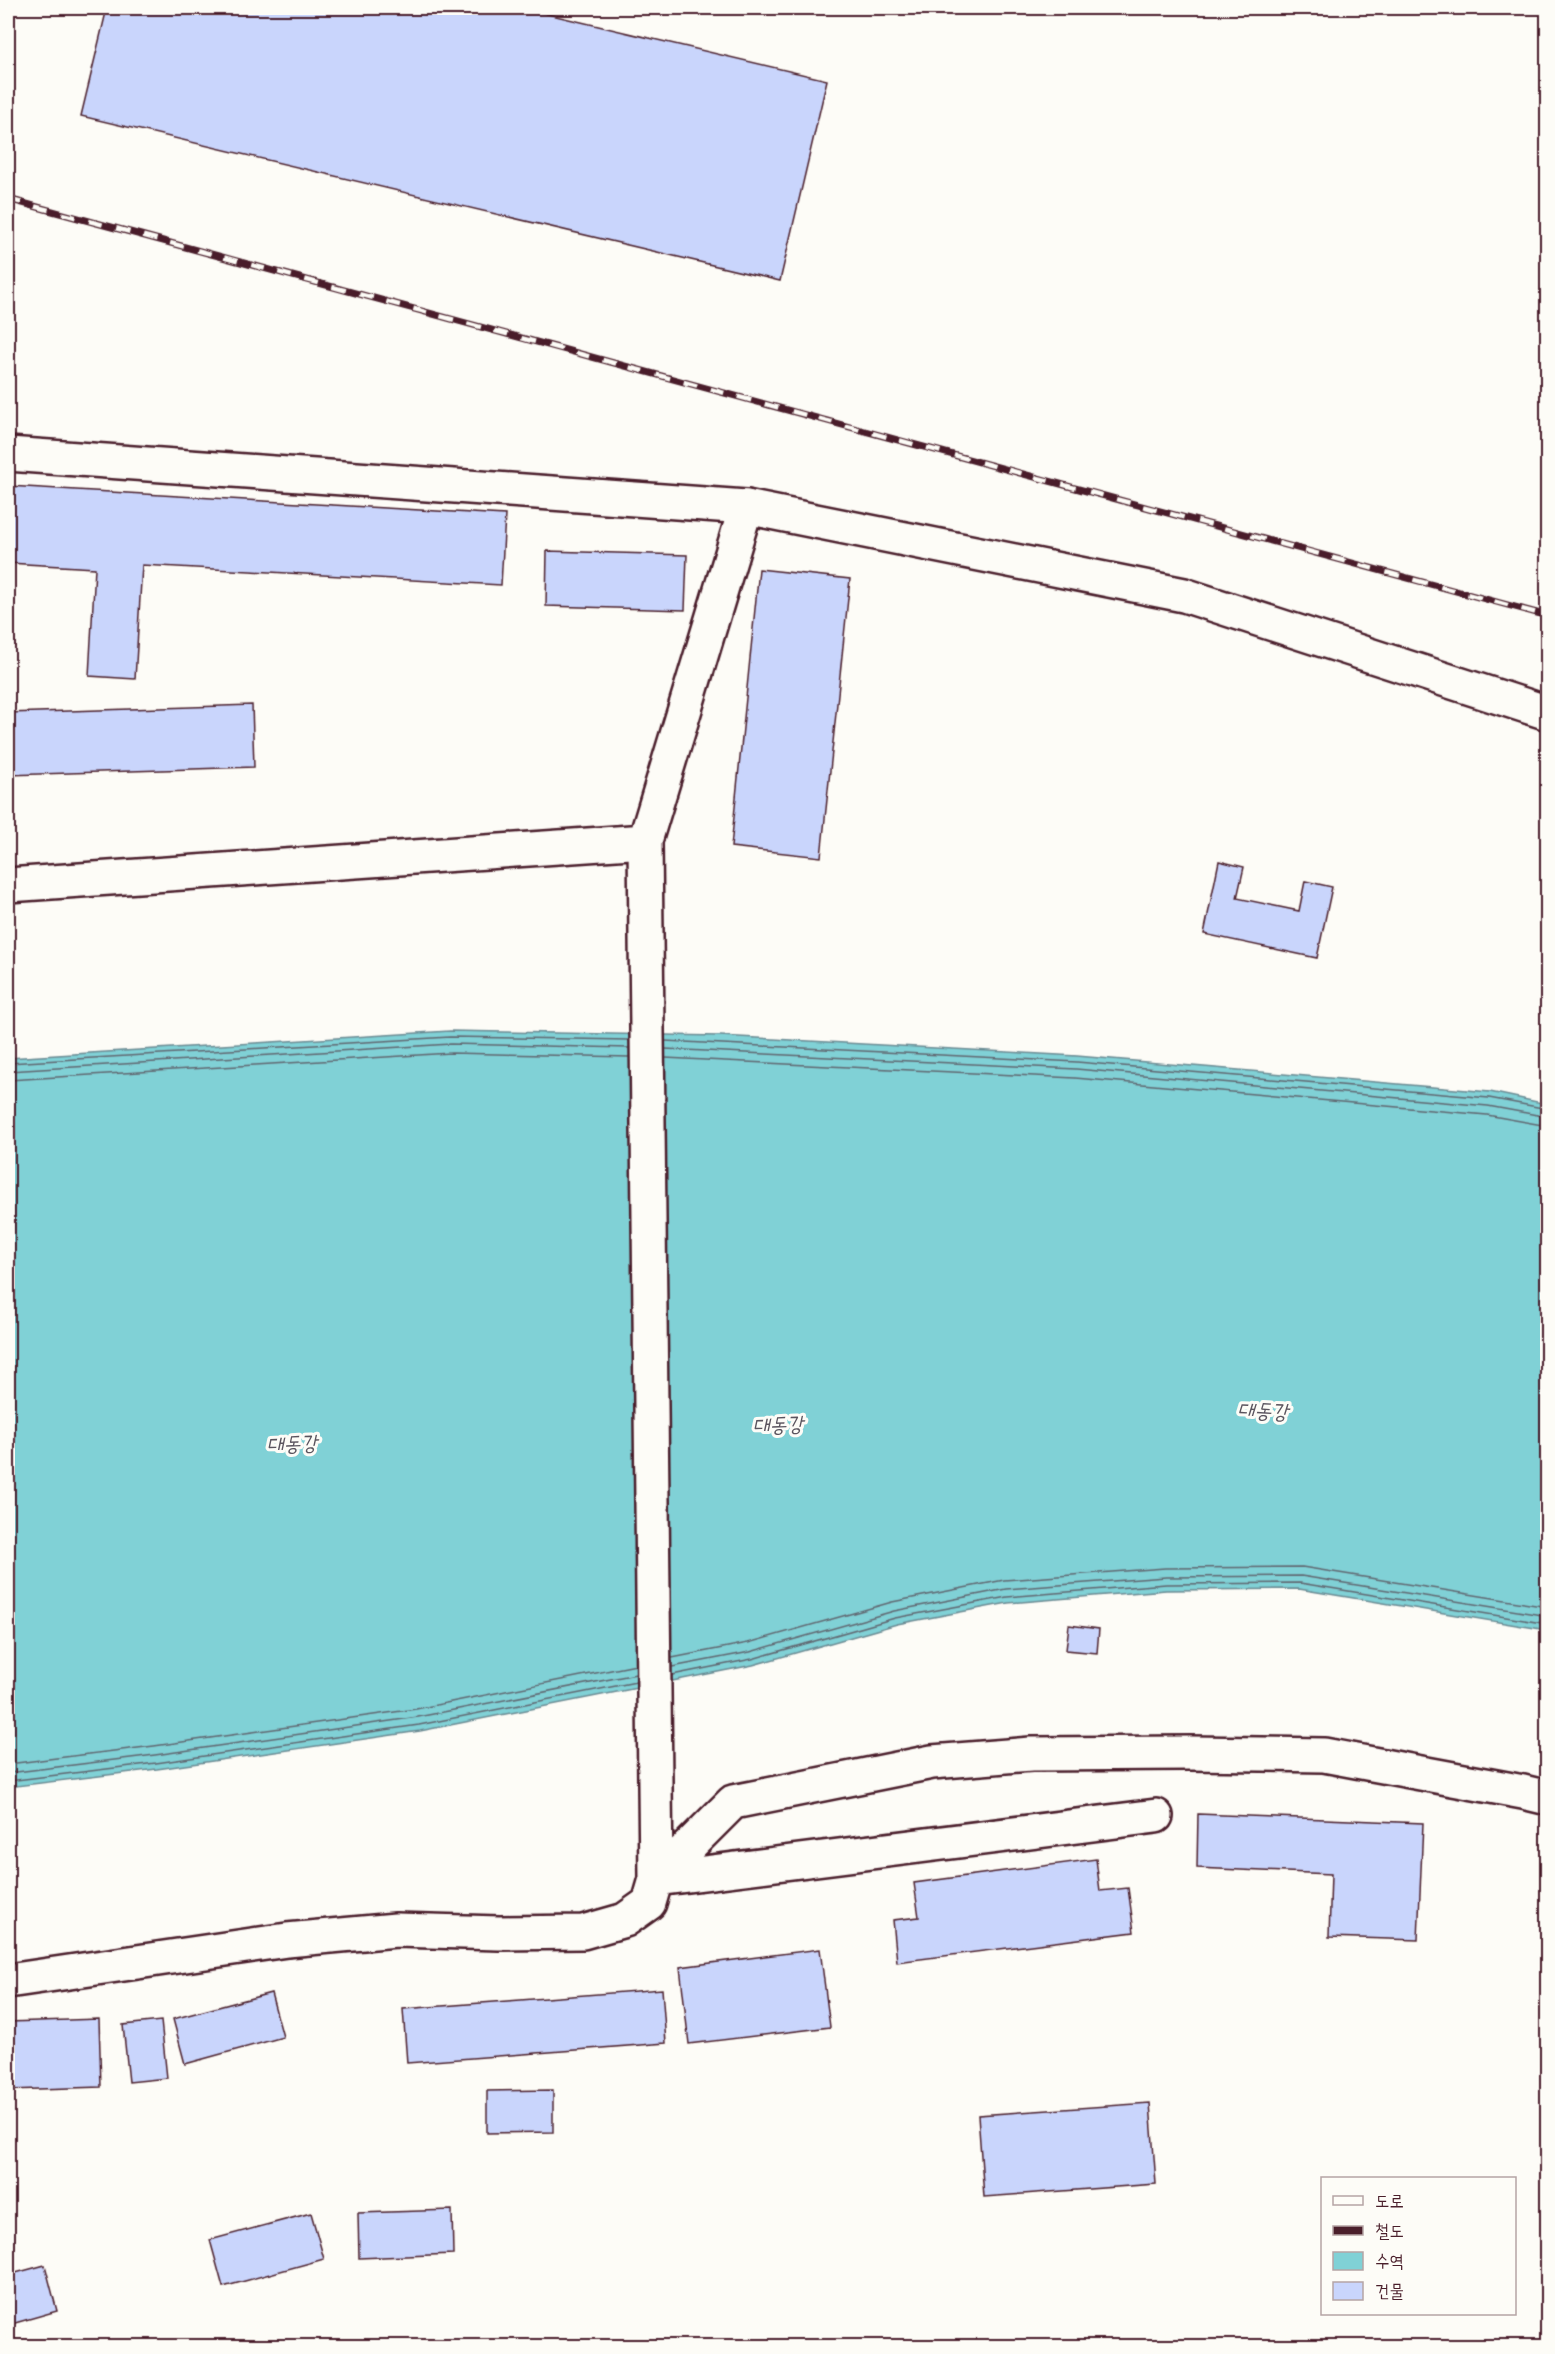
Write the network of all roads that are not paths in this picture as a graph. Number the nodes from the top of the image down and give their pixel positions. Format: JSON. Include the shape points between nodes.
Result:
{"nodes":[{"id":1,"x":8,"y":454,"type":"edge"},
{"id":2,"x":746,"y":507,"type":"junction"},
{"id":3,"x":1548,"y":713,"type":"edge"},
{"id":4,"x":645,"y":841,"type":"junction"},
{"id":5,"x":8,"y":885,"type":"edge"},
{"id":6,"x":1548,"y":1798,"type":"edge"},
{"id":7,"x":1156,"y":1816,"type":"dead end"},
{"id":8,"x":656,"y":1864,"type":"junction"},
{"id":9,"x":8,"y":1981,"type":"edge"}],
"edges":[{"from":1,"to":2,"type":"street"},
{"from":2,"to":3,"type":"street","via":[[1184,595]]},
{"from":2,"to":4,"type":"street"},
{"from":4,"to":5,"type":"street"},
{"from":4,"to":8,"type":"street"},
{"from":6,"to":8,"type":"street","via":[[1324,1755],[1031,1754],[932,1762],[733,1802]]},
{"from":7,"to":8,"type":"street"},
{"from":8,"to":9,"type":"street","via":[[649,1902],[625,1920],[583,1932],[385,1931],[287,1940]]}]}
